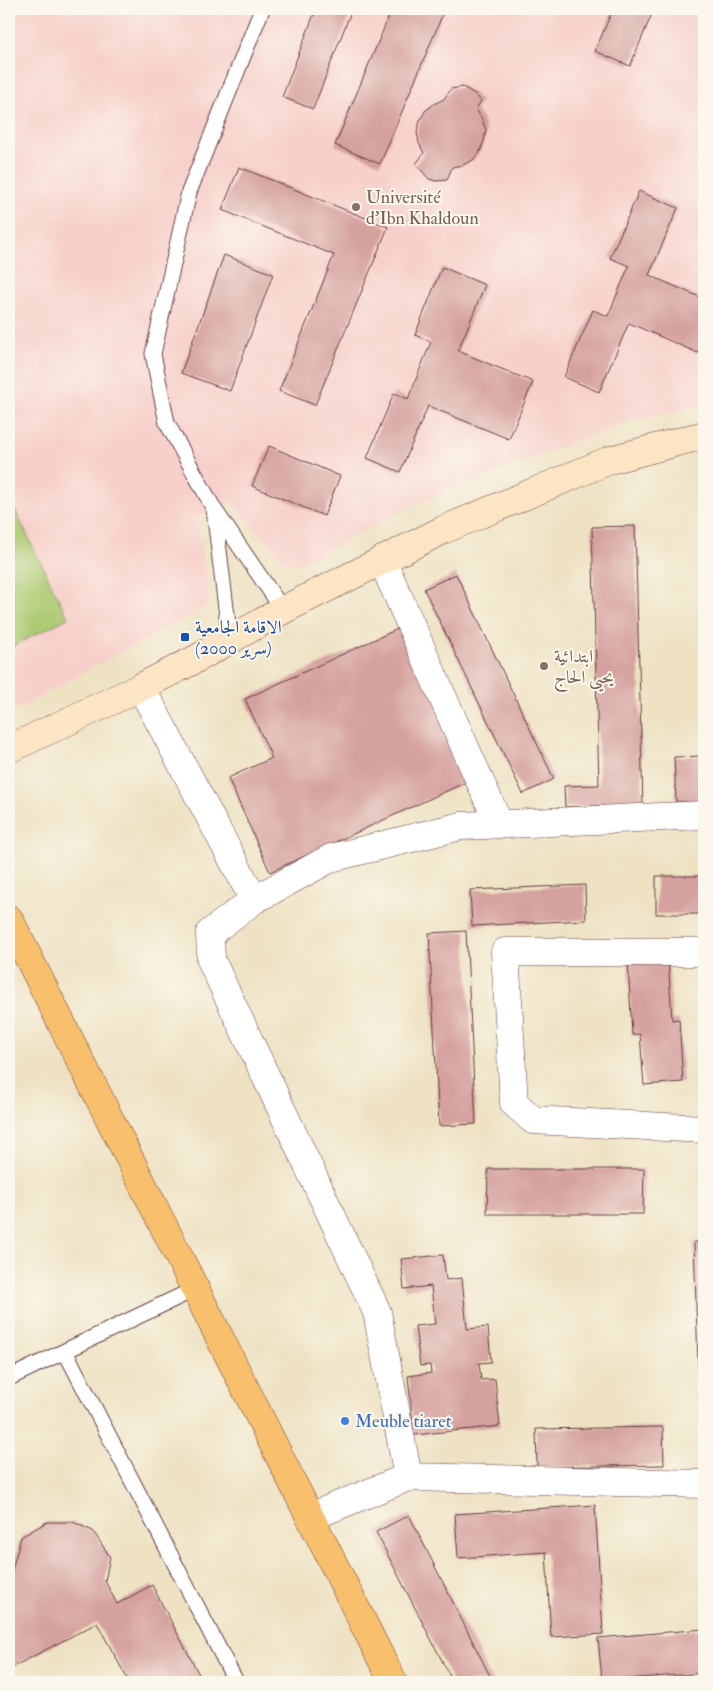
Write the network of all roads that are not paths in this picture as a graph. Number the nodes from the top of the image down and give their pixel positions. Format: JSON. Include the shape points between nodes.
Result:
{"nodes":[{"id":1,"x":262,"y":9,"type":"edge"},
{"id":2,"x":704,"y":435,"type":"edge"},
{"id":3,"x":214,"y":509,"type":"junction"},
{"id":4,"x":382,"y":560,"type":"junction"},
{"id":5,"x":283,"y":610,"type":"junction"},
{"id":6,"x":230,"y":641,"type":"junction"},
{"id":7,"x":141,"y":687,"type":"junction"},
{"id":8,"x":9,"y":748,"type":"edge"},
{"id":9,"x":704,"y":815,"type":"edge"},
{"id":10,"x":499,"y":824,"type":"junction"},
{"id":11,"x":254,"y":900,"type":"junction"},
{"id":12,"x":9,"y":919,"type":"edge"},
{"id":13,"x":704,"y":952,"type":"edge"},
{"id":14,"x":704,"y":1129,"type":"edge"},
{"id":15,"x":195,"y":1289,"type":"junction"},
{"id":16,"x":65,"y":1352,"type":"junction"},
{"id":17,"x":9,"y":1378,"type":"edge"},
{"id":18,"x":408,"y":1477,"type":"junction"},
{"id":19,"x":704,"y":1484,"type":"edge"},
{"id":20,"x":310,"y":1517,"type":"junction"},
{"id":21,"x":236,"y":1682,"type":"edge"},
{"id":22,"x":393,"y":1682,"type":"edge"}],
"edges":[{"from":1,"to":3,"type":"lane","via":[[189,192],[153,354],[167,423]]},
{"from":2,"to":4,"type":"main road","via":[[610,460],[443,530]]},
{"from":3,"to":5,"type":"lane"},
{"from":3,"to":6,"type":"lane"},
{"from":4,"to":5,"type":"main road"},
{"from":4,"to":10,"type":"street"},
{"from":5,"to":6,"type":"main road"},
{"from":6,"to":7,"type":"main road"},
{"from":7,"to":8,"type":"main road"},
{"from":7,"to":11,"type":"street"},
{"from":9,"to":10,"type":"street"},
{"from":10,"to":11,"type":"street","via":[[460,826],[330,858]]},
{"from":11,"to":18,"type":"street","via":[[210,934],[211,960],[377,1312]]},
{"from":12,"to":15,"type":"main road"},
{"from":13,"to":14,"type":"street","via":[[505,952],[514,1103],[532,1120]]},
{"from":15,"to":16,"type":"lane"},
{"from":15,"to":20,"type":"main road"},
{"from":16,"to":17,"type":"lane"},
{"from":16,"to":21,"type":"lane"},
{"from":18,"to":19,"type":"street"},
{"from":18,"to":20,"type":"street"},
{"from":20,"to":22,"type":"main road"}]}
